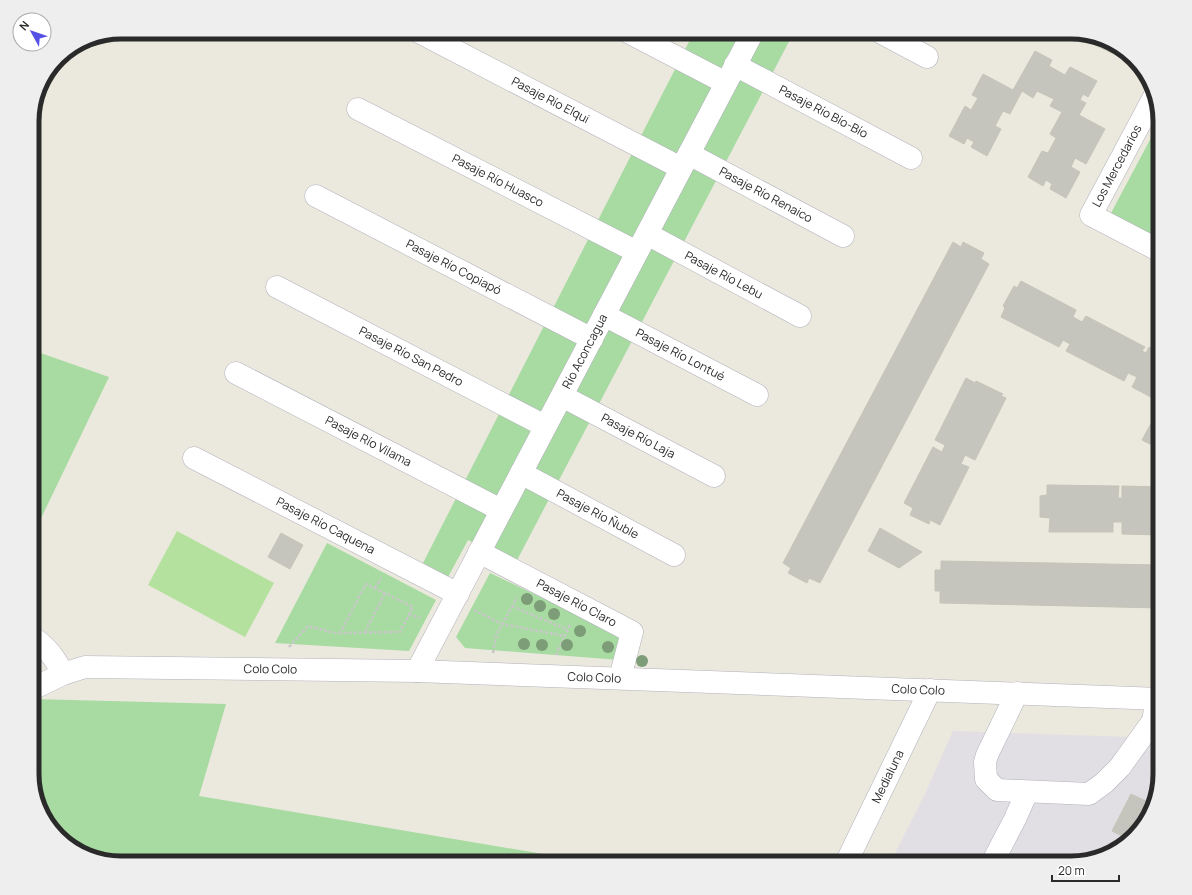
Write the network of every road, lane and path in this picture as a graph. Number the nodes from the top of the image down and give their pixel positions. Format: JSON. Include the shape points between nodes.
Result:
{"nodes":[{"id":1,"x":433,"y":39,"type":"edge"},
{"id":2,"x":645,"y":39,"type":"edge"},
{"id":3,"x":749,"y":39,"type":"edge"},
{"id":4,"x":893,"y":39,"type":"edge"},
{"id":5,"x":927,"y":57,"type":"dead end"},
{"id":6,"x":731,"y":74,"type":"junction"},
{"id":7,"x":1151,"y":103,"type":"edge"},
{"id":8,"x":358,"y":109,"type":"dead end"},
{"id":9,"x":911,"y":158,"type":"dead end"},
{"id":10,"x":685,"y":161,"type":"junction"},
{"id":11,"x":316,"y":196,"type":"dead end"},
{"id":12,"x":843,"y":236,"type":"dead end"},
{"id":13,"x":642,"y":243,"type":"junction"},
{"id":14,"x":1153,"y":247,"type":"edge"},
{"id":15,"x":277,"y":287,"type":"dead end"},
{"id":16,"x":604,"y":315,"type":"junction"},
{"id":17,"x":800,"y":316,"type":"dead end"},
{"id":18,"x":592,"y":339,"type":"junction"},
{"id":19,"x":236,"y":373,"type":"dead end"},
{"id":20,"x":757,"y":395,"type":"dead end"},
{"id":21,"x":562,"y":396,"type":"junction"},
{"id":22,"x":546,"y":426,"type":"junction"},
{"id":23,"x":194,"y":458,"type":"dead end"},
{"id":24,"x":521,"y":473,"type":"junction"},
{"id":25,"x":714,"y":476,"type":"dead end"},
{"id":26,"x":501,"y":510,"type":"junction"},
{"id":27,"x":479,"y":552,"type":"junction"},
{"id":28,"x":674,"y":555,"type":"dead end"},
{"id":29,"x":527,"y":577,"type":"junction"},
{"id":30,"x":385,"y":593,"type":"junction"},
{"id":31,"x":456,"y":597,"type":"junction"},
{"id":32,"x":579,"y":605,"type":"junction"},
{"id":33,"x":512,"y":606,"type":"junction"},
{"id":34,"x":502,"y":624,"type":"junction"},
{"id":35,"x":568,"y":630,"type":"junction"},
{"id":36,"x":365,"y":632,"type":"junction"},
{"id":37,"x":340,"y":633,"type":"junction"},
{"id":38,"x":565,"y":636,"type":"junction"},
{"id":39,"x":39,"y":641,"type":"edge"},
{"id":40,"x":286,"y":669,"type":"junction"},
{"id":41,"x":417,"y":670,"type":"junction"},
{"id":42,"x":490,"y":673,"type":"junction"},
{"id":43,"x":63,"y":674,"type":"junction"},
{"id":44,"x":547,"y":675,"type":"junction"},
{"id":45,"x":620,"y":678,"type":"junction"},
{"id":46,"x":39,"y":686,"type":"edge"},
{"id":47,"x":930,"y":690,"type":"junction"},
{"id":48,"x":1017,"y":693,"type":"junction"},
{"id":49,"x":1153,"y":699,"type":"edge"},
{"id":50,"x":1153,"y":721,"type":"edge"},
{"id":51,"x":1027,"y":792,"type":"junction"},
{"id":52,"x":849,"y":856,"type":"edge"},
{"id":53,"x":996,"y":856,"type":"edge"}],
"edges":[{"from":1,"to":10,"type":"street","name":"Pasaje Río Elqui"},
{"from":2,"to":6,"type":"street","name":"Pasaje Río Bío-Bío"},
{"from":3,"to":6,"type":"street","name":"Río Aconcagua"},
{"from":4,"to":5,"type":"street"},
{"from":6,"to":9,"type":"street","name":"Pasaje Río Bío-Bío"},
{"from":6,"to":10,"type":"street","name":"Río Aconcagua"},
{"from":7,"to":14,"type":"street","name":"Los Mercedarios","via":[[1091,215]]},
{"from":8,"to":13,"type":"street","name":"Pasaje Río Huasco"},
{"from":10,"to":12,"type":"street","name":"Pasaje Río Renaico"},
{"from":10,"to":13,"type":"street","name":"Río Aconcagua"},
{"from":11,"to":18,"type":"street","name":"Pasaje Río Copiapó"},
{"from":13,"to":16,"type":"street","name":"Río Aconcagua"},
{"from":13,"to":17,"type":"street","name":"Pasaje Río Lebu"},
{"from":15,"to":22,"type":"street","name":"Pasaje Río San Pedro"},
{"from":16,"to":18,"type":"street","name":"Río Aconcagua"},
{"from":16,"to":20,"type":"street","name":"Pasaje Río Lontué"},
{"from":18,"to":21,"type":"street","name":"Río Aconcagua"},
{"from":19,"to":26,"type":"street","name":"Pasaje Río Vilama"},
{"from":21,"to":22,"type":"street","name":"Río Aconcagua"},
{"from":21,"to":25,"type":"street","name":"Pasaje Río Laja"},
{"from":22,"to":24,"type":"street","name":"Río Aconcagua"},
{"from":23,"to":31,"type":"street","name":"Pasaje Río Caquena"},
{"from":24,"to":26,"type":"street","name":"Río Aconcagua"},
{"from":24,"to":28,"type":"street","name":"Pasaje Río Ñuble"},
{"from":26,"to":27,"type":"street","name":"Río Aconcagua"},
{"from":27,"to":29,"type":"street","name":"Pasaje Río Claro"},
{"from":27,"to":31,"type":"street","name":"Río Aconcagua"},
{"from":29,"to":32,"type":"street","name":"Pasaje Río Claro"},
{"from":29,"to":33,"type":"path"},
{"from":30,"to":36,"type":"path"},
{"from":30,"to":36,"type":"path","via":[[413,607],[400,632]]},
{"from":30,"to":37,"type":"path","via":[[366,584]]},
{"from":31,"to":34,"type":"path"},
{"from":31,"to":41,"type":"street","name":"Río Aconcagua"},
{"from":32,"to":35,"type":"path"},
{"from":32,"to":45,"type":"street","name":"Pasaje Río Claro","via":[[632,632]]},
{"from":33,"to":34,"type":"path"},
{"from":33,"to":35,"type":"path"},
{"from":34,"to":38,"type":"path"},
{"from":34,"to":42,"type":"path","via":[[496,636]]},
{"from":35,"to":38,"type":"path"},
{"from":36,"to":37,"type":"path"},
{"from":37,"to":40,"type":"path","via":[[308,626],[289,646]]},
{"from":38,"to":44,"type":"path"},
{"from":39,"to":43,"type":"street"},
{"from":40,"to":41,"type":"street","name":"Colo Colo"},
{"from":40,"to":43,"type":"street","name":"Colo Colo","via":[[85,667]]},
{"from":41,"to":42,"type":"street","name":"Colo Colo"},
{"from":42,"to":44,"type":"street","name":"Colo Colo"},
{"from":43,"to":46,"type":"street","name":"Colo Colo"},
{"from":44,"to":45,"type":"street","name":"Colo Colo"},
{"from":45,"to":47,"type":"street","name":"Colo Colo"},
{"from":47,"to":48,"type":"street","name":"Colo Colo"},
{"from":47,"to":52,"type":"street","name":"Medialuna"},
{"from":48,"to":49,"type":"street","name":"Colo Colo"},
{"from":48,"to":51,"type":"street","via":[[987,755],[986,779],[997,790]]},
{"from":50,"to":51,"type":"street","via":[[1120,767],[1089,794]]},
{"from":51,"to":53,"type":"street"}]}
